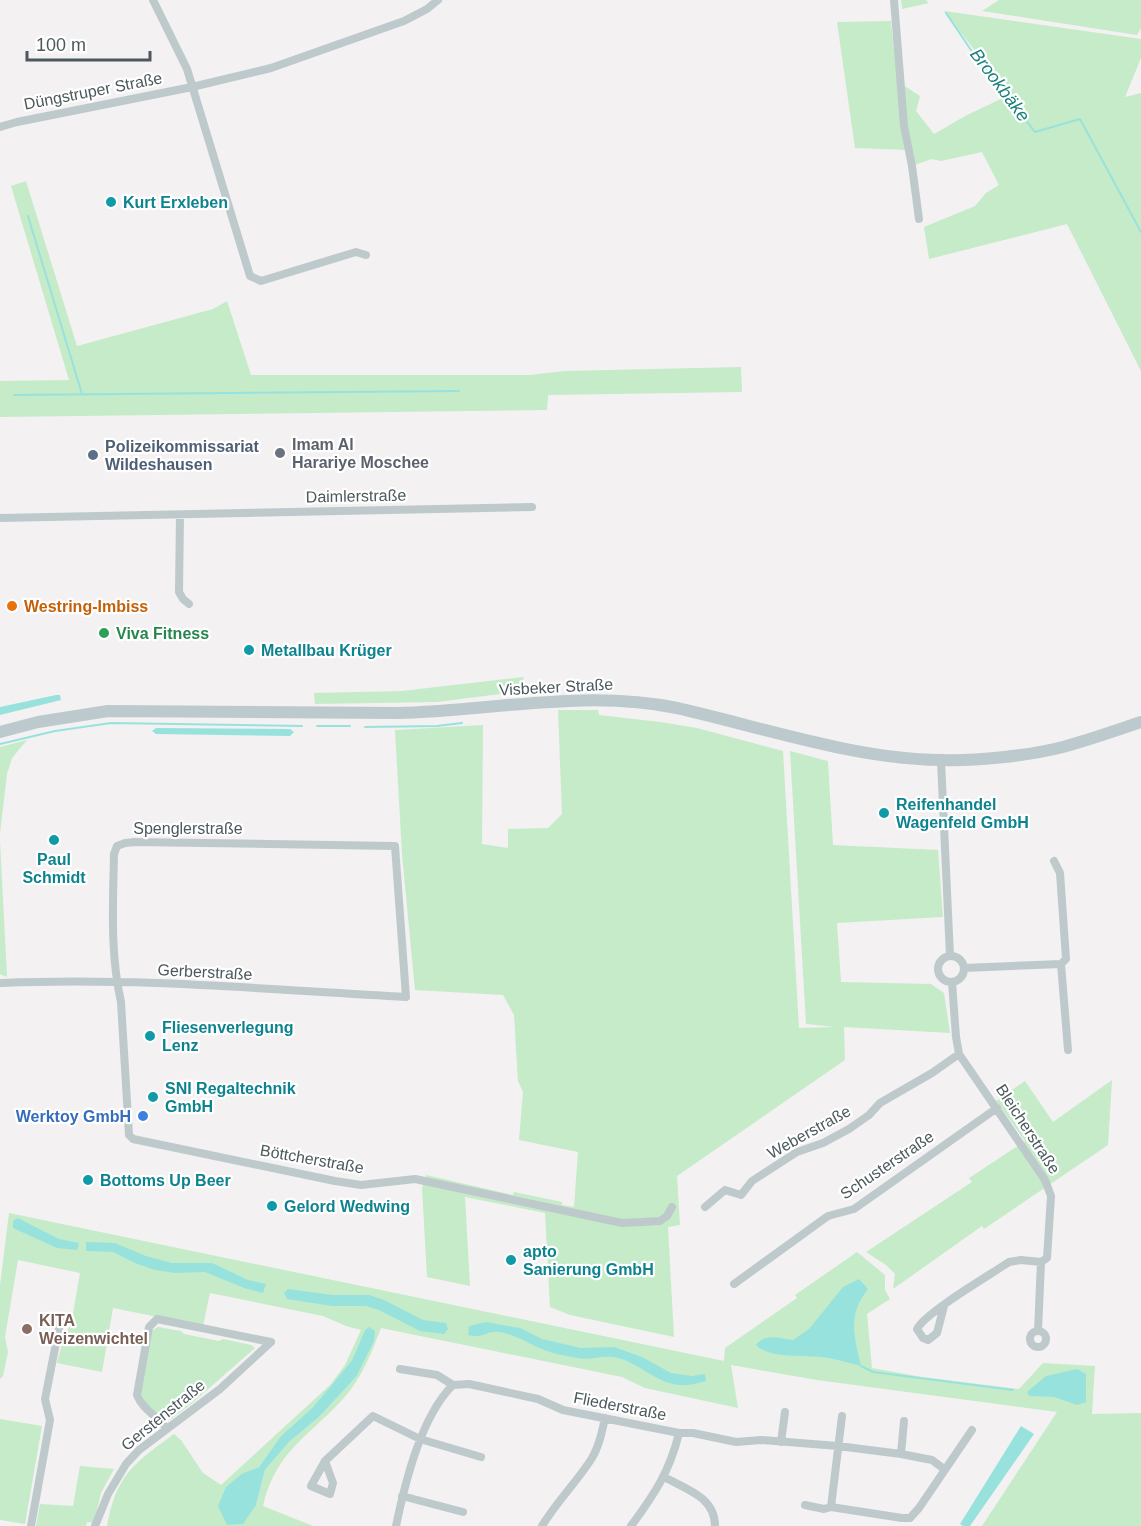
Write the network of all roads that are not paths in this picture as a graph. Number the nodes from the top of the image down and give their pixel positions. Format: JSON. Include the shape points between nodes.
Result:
{"nodes":[{"id":1,"x":153,"y":0,"type":"edge"},
{"id":2,"x":438,"y":0,"type":"edge"},
{"id":3,"x":894,"y":0,"type":"edge"},
{"id":4,"x":192,"y":87,"type":"junction"},
{"id":5,"x":0,"y":127,"type":"edge"},
{"id":6,"x":919,"y":219,"type":"dead end"},
{"id":7,"x":366,"y":255,"type":"dead end"},
{"id":8,"x":532,"y":507,"type":"dead end"},
{"id":9,"x":180,"y":515,"type":"junction"},
{"id":10,"x":0,"y":518,"type":"edge"},
{"id":11,"x":189,"y":603,"type":"dead end"},
{"id":12,"x":1141,"y":722,"type":"edge"},
{"id":13,"x":0,"y":732,"type":"edge"},
{"id":14,"x":941,"y":760,"type":"junction"},
{"id":15,"x":1054,"y":861,"type":"dead end"},
{"id":16,"x":950,"y":956,"type":"junction"},
{"id":17,"x":1061,"y":964,"type":"junction"},
{"id":18,"x":964,"y":969,"type":"junction"},
{"id":19,"x":116,"y":982,"type":"junction"},
{"id":20,"x":952,"y":982,"type":"junction"},
{"id":21,"x":2,"y":983,"type":"dead end"},
{"id":22,"x":406,"y":997,"type":"joint"},
{"id":23,"x":1068,"y":1050,"type":"dead end"},
{"id":24,"x":959,"y":1054,"type":"junction"},
{"id":25,"x":997,"y":1108,"type":"junction"},
{"id":26,"x":705,"y":1207,"type":"dead end"},
{"id":27,"x":672,"y":1208,"type":"dead end"},
{"id":28,"x":1041,"y":1262,"type":"junction"},
{"id":29,"x":734,"y":1284,"type":"dead end"},
{"id":30,"x":944,"y":1306,"type":"dead end"},
{"id":31,"x":61,"y":1318,"type":"dead end"},
{"id":32,"x":1038,"y":1331,"type":"dead end"},
{"id":33,"x":400,"y":1369,"type":"dead end"},
{"id":34,"x":453,"y":1385,"type":"junction"},
{"id":35,"x":785,"y":1412,"type":"dead end"},
{"id":36,"x":842,"y":1416,"type":"dead end"},
{"id":37,"x":605,"y":1418,"type":"junction"},
{"id":38,"x":904,"y":1421,"type":"dead end"},
{"id":39,"x":167,"y":1429,"type":"junction"},
{"id":40,"x":972,"y":1430,"type":"dead end"},
{"id":41,"x":679,"y":1433,"type":"junction"},
{"id":42,"x":420,"y":1439,"type":"junction"},
{"id":43,"x":781,"y":1442,"type":"junction"},
{"id":44,"x":838,"y":1446,"type":"junction"},
{"id":45,"x":901,"y":1454,"type":"junction"},
{"id":46,"x":481,"y":1457,"type":"dead end"},
{"id":47,"x":325,"y":1461,"type":"dead end"},
{"id":48,"x":944,"y":1469,"type":"junction"},
{"id":49,"x":664,"y":1477,"type":"junction"},
{"id":50,"x":402,"y":1496,"type":"junction"},
{"id":51,"x":805,"y":1505,"type":"dead end"},
{"id":52,"x":831,"y":1507,"type":"junction"},
{"id":53,"x":463,"y":1512,"type":"dead end"},
{"id":54,"x":31,"y":1526,"type":"edge"},
{"id":55,"x":95,"y":1526,"type":"edge"},
{"id":56,"x":396,"y":1526,"type":"edge"},
{"id":57,"x":542,"y":1526,"type":"edge"},
{"id":58,"x":631,"y":1526,"type":"edge"},
{"id":59,"x":715,"y":1526,"type":"edge"}],
"edges":[{"from":1,"to":4,"type":"street","name":"Düngstruper Straße"},
{"from":2,"to":4,"type":"street","name":"Düngstruper Straße","via":[[404,21],[366,35],[271,68]]},
{"from":3,"to":6,"type":"street","via":[[904,126]]},
{"from":4,"to":5,"type":"street","name":"Düngstruper Straße"},
{"from":4,"to":7,"type":"street","via":[[250,276],[261,281],[356,252]]},
{"from":8,"to":9,"type":"street","name":"Daimlerstraße"},
{"from":9,"to":10,"type":"street","name":"Daimlerstraße"},
{"from":9,"to":11,"type":"street","via":[[179,592]]},
{"from":12,"to":14,"type":"main road","name":"Visbeker Straße","via":[[1060,748],[994,758]]},
{"from":13,"to":14,"type":"main road","name":"Visbeker Straße","via":[[108,711],[397,713],[614,699],[658,704],[870,752]]},
{"from":14,"to":16,"type":"street"},
{"from":15,"to":17,"type":"street","via":[[1060,873],[1066,958]]},
{"from":16,"to":18,"type":"street","via":[[961,961]]},
{"from":16,"to":20,"type":"street","via":[[942,959],[938,970],[944,981]]},
{"from":17,"to":18,"type":"street"},
{"from":17,"to":23,"type":"street"},
{"from":18,"to":20,"type":"street","via":[[960,979]]},
{"from":19,"to":21,"type":"street","name":"Gerberstraße"},
{"from":19,"to":22,"type":"street","name":"Gerberstraße"},
{"from":19,"to":22,"type":"street","name":"Spenglerstraße","via":[[117,846],[395,846]]},
{"from":19,"to":27,"type":"street","name":"Böttcherstraße","via":[[121,1002],[129,1135],[133,1139],[361,1185],[415,1179],[622,1223],[660,1221]]},
{"from":20,"to":24,"type":"street","name":"Bleicherstraße"},
{"from":24,"to":25,"type":"street","name":"Bleicherstraße"},
{"from":24,"to":26,"type":"street","name":"Weberstraße","via":[[879,1103],[849,1129],[797,1152],[752,1182],[741,1195],[725,1190]]},
{"from":25,"to":28,"type":"street","name":"Bleicherstraße","via":[[1045,1180],[1051,1196],[1047,1258]]},
{"from":25,"to":29,"type":"street","name":"Schusterstraße","via":[[854,1209],[828,1216]]},
{"from":28,"to":30,"type":"street","via":[[1009,1262]]},
{"from":28,"to":32,"type":"street","name":"Bleicherstraße"},
{"from":31,"to":54,"type":"street","via":[[45,1399],[50,1420]]},
{"from":33,"to":34,"type":"street","via":[[437,1375]]},
{"from":34,"to":37,"type":"street","name":"Fliederstraße","via":[[469,1384],[538,1398],[563,1410]]},
{"from":34,"to":42,"type":"street"},
{"from":35,"to":43,"type":"street"},
{"from":36,"to":44,"type":"street"},
{"from":37,"to":41,"type":"street","name":"Fliederstraße"},
{"from":37,"to":57,"type":"street","via":[[592,1458]]},
{"from":38,"to":45,"type":"street"},
{"from":39,"to":39,"type":"street","name":"Gerstenstraße","via":[[220,1389],[271,1342],[157,1319],[149,1327],[137,1395],[140,1403]]},
{"from":39,"to":55,"type":"street","name":"Gerstenstraße","via":[[126,1464]]},
{"from":40,"to":48,"type":"street"},
{"from":41,"to":43,"type":"street","via":[[736,1442]]},
{"from":41,"to":49,"type":"street","name":"Fliederstraße"},
{"from":42,"to":46,"type":"street"},
{"from":42,"to":47,"type":"street","via":[[373,1416]]},
{"from":42,"to":50,"type":"street"},
{"from":43,"to":44,"type":"street"},
{"from":44,"to":45,"type":"street"},
{"from":44,"to":52,"type":"street"},
{"from":45,"to":48,"type":"street","via":[[932,1460]]},
{"from":48,"to":52,"type":"street","via":[[910,1518]]},
{"from":49,"to":58,"type":"street","name":"Fliederstraße"},
{"from":49,"to":59,"type":"street","via":[[706,1500]]},
{"from":50,"to":53,"type":"street"},
{"from":50,"to":56,"type":"street"},
{"from":51,"to":52,"type":"street"}]}
